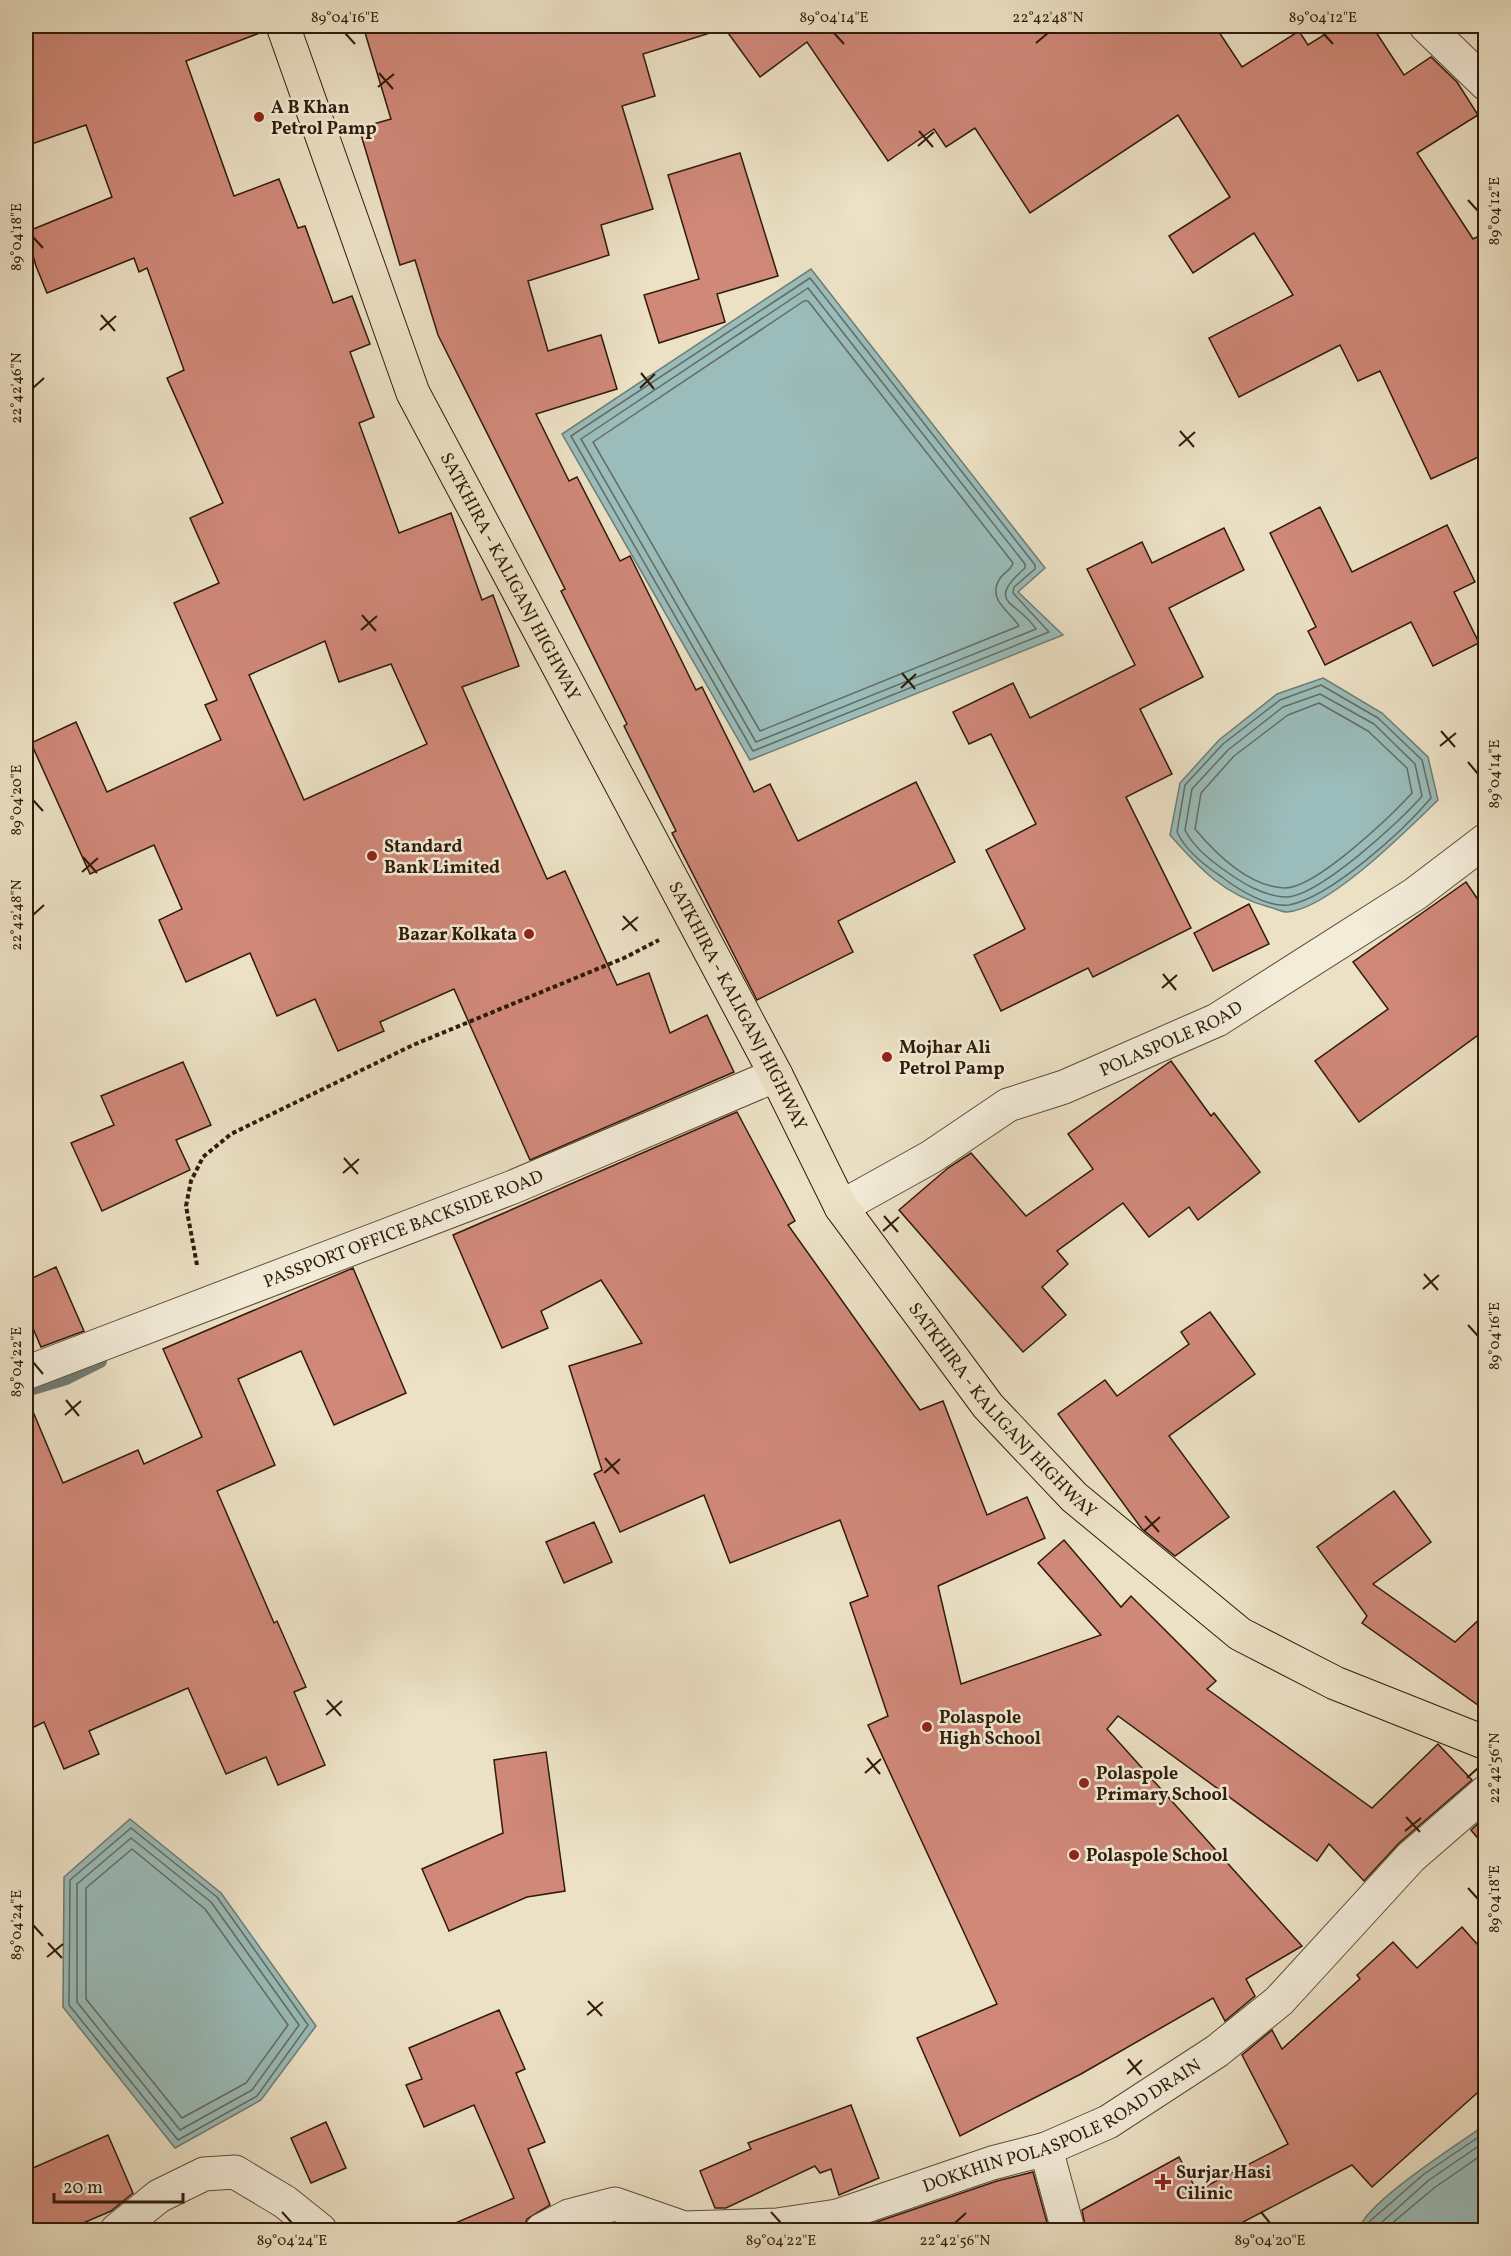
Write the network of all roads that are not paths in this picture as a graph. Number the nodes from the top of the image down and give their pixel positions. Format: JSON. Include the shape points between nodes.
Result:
{"nodes":[{"id":1,"x":283,"y":26,"type":"edge"},
{"id":2,"x":1426,"y":26,"type":"edge"},
{"id":3,"x":1485,"y":84,"type":"edge"},
{"id":4,"x":1485,"y":840,"type":"edge"},
{"id":5,"x":776,"y":1075,"type":"junction"},
{"id":6,"x":841,"y":1207,"type":"junction"},
{"id":7,"x":26,"y":1373,"type":"edge"},
{"id":8,"x":1485,"y":1743,"type":"edge"},
{"id":9,"x":1485,"y":1792,"type":"edge"},
{"id":10,"x":1046,"y":2149,"type":"junction"},
{"id":11,"x":117,"y":2230,"type":"edge"},
{"id":12,"x":320,"y":2230,"type":"edge"},
{"id":13,"x":542,"y":2230,"type":"edge"},
{"id":14,"x":1068,"y":2230,"type":"edge"}],
"edges":[{"from":1,"to":5,"type":"highway","name":"SATKHIRA - KALIGANJ HIGHWAY","via":[[413,393]]},
{"from":2,"to":3,"type":"street"},
{"from":4,"to":6,"type":"street","name":"POLASPOLE ROAD","via":[[1416,894],[1217,1020],[1064,1087],[1008,1105],[931,1158]]},
{"from":5,"to":6,"type":"highway","name":"SATKHIRA - KALIGANJ HIGHWAY"},
{"from":5,"to":7,"type":"street","name":"PASSPORT OFFICE BACKSIDE ROAD","via":[[513,1187]]},
{"from":6,"to":8,"type":"highway","name":"SATKHIRA - KALIGANJ HIGHWAY","via":[[988,1406],[1074,1497],[1240,1634],[1335,1683]]},
{"from":9,"to":10,"type":"street","name":"DOKKHIN POLASPOLE ROAD DRAIN","via":[[1411,1857],[1270,2008],[1217,2051],[1108,2122]]},
{"from":10,"to":13,"type":"street","name":"DOKKHIN POLASPOLE ROAD DRAIN","via":[[992,2163],[837,2216],[777,2225],[684,2228],[615,2204],[569,2216]]},
{"from":10,"to":14,"type":"street"},
{"from":11,"to":12,"type":"street","via":[[159,2196],[204,2174],[235,2172],[285,2202]]}]}
